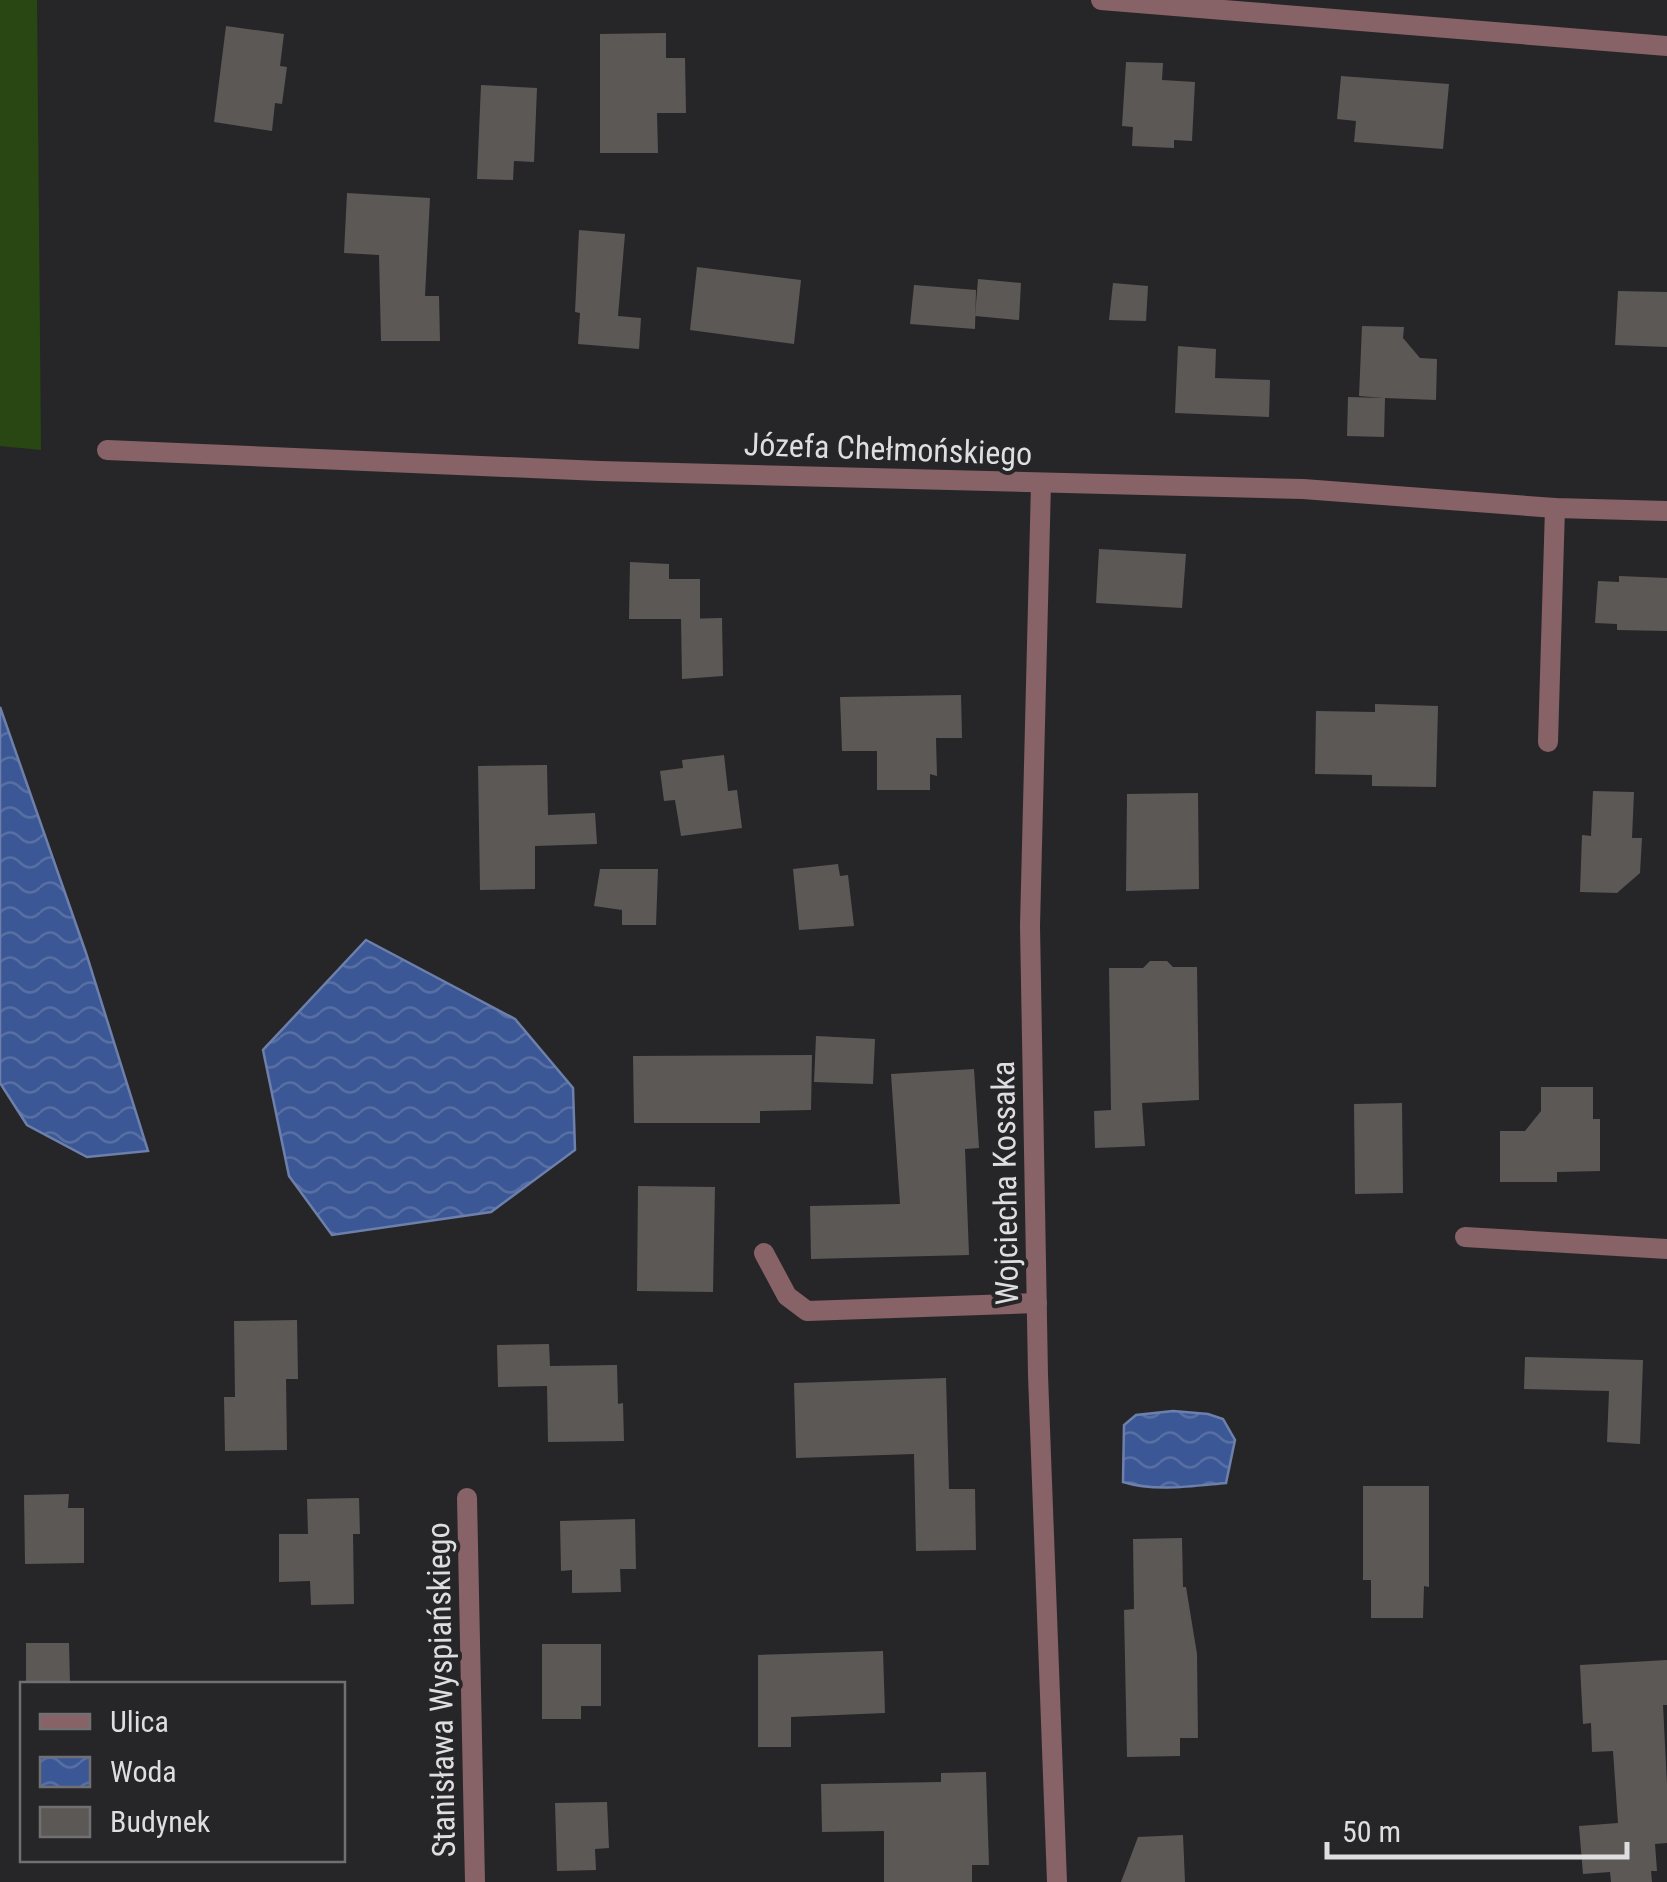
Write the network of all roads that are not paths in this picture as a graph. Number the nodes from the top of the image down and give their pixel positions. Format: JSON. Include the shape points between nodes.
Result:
{"nodes":[{"id":1,"x":1101,"y":0,"type":"edge"},
{"id":2,"x":1667,"y":46,"type":"edge"},
{"id":3,"x":107,"y":450,"type":"dead end"},
{"id":4,"x":1041,"y":483,"type":"junction"},
{"id":5,"x":1555,"y":508,"type":"junction"},
{"id":6,"x":1667,"y":511,"type":"edge"},
{"id":7,"x":1548,"y":742,"type":"dead end"},
{"id":8,"x":1465,"y":1237,"type":"dead end"},
{"id":9,"x":1667,"y":1249,"type":"edge"},
{"id":10,"x":764,"y":1253,"type":"dead end"},
{"id":11,"x":1037,"y":1303,"type":"junction"},
{"id":12,"x":467,"y":1498,"type":"dead end"},
{"id":13,"x":475,"y":1882,"type":"edge"},
{"id":14,"x":1057,"y":1882,"type":"edge"}],
"edges":[{"from":1,"to":2,"type":"street"},
{"from":3,"to":4,"type":"street","name":"Józefa Chełmońskiego"},
{"from":4,"to":5,"type":"street","name":"Józefa Chełmońskiego","via":[[1302,489]]},
{"from":4,"to":11,"type":"street","name":"Wojciecha Kossaka","via":[[1030,926]]},
{"from":5,"to":6,"type":"street","name":"Józefa Chełmońskiego"},
{"from":5,"to":7,"type":"street"},
{"from":8,"to":9,"type":"street"},
{"from":10,"to":11,"type":"street","via":[[787,1296],[807,1312]]},
{"from":11,"to":14,"type":"street","name":"Wojciecha Kossaka"},
{"from":12,"to":13,"type":"street","name":"Stanisława Wyspiańskiego"}]}
